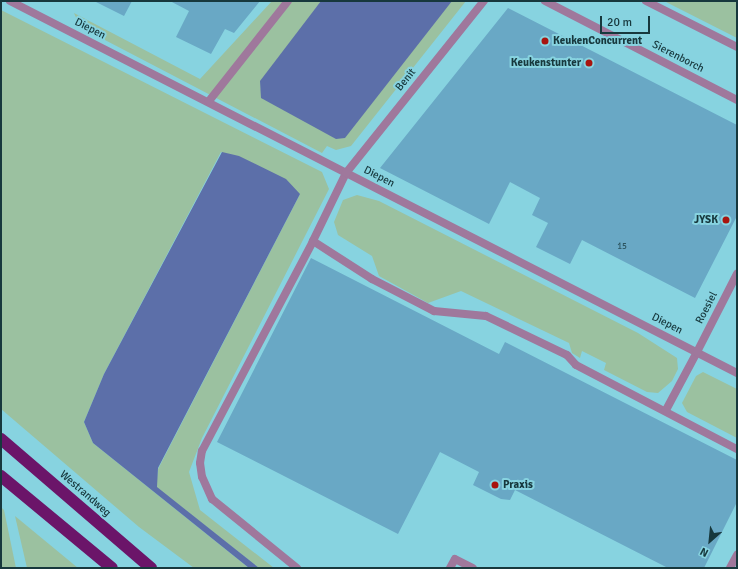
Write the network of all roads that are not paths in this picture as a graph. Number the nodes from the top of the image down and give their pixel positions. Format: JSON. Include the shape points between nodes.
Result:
{"nodes":[{"id":1,"x":10,"y":1,"type":"edge"},
{"id":2,"x":288,"y":1,"type":"edge"},
{"id":3,"x":484,"y":1,"type":"edge"},
{"id":4,"x":545,"y":1,"type":"edge"},
{"id":5,"x":646,"y":1,"type":"edge"},
{"id":6,"x":737,"y":47,"type":"edge"},
{"id":7,"x":737,"y":100,"type":"edge"},
{"id":8,"x":209,"y":101,"type":"junction"},
{"id":9,"x":346,"y":173,"type":"junction"},
{"id":10,"x":313,"y":241,"type":"junction"},
{"id":11,"x":737,"y":274,"type":"edge"},
{"id":12,"x":697,"y":352,"type":"junction"},
{"id":13,"x":737,"y":373,"type":"edge"},
{"id":14,"x":666,"y":410,"type":"junction"},
{"id":15,"x":1,"y":439,"type":"edge"},
{"id":16,"x":737,"y":449,"type":"edge"},
{"id":17,"x":1,"y":476,"type":"edge"},
{"id":18,"x":737,"y":555,"type":"edge"},
{"id":19,"x":112,"y":568,"type":"edge"},
{"id":20,"x":151,"y":568,"type":"edge"},
{"id":21,"x":296,"y":568,"type":"edge"},
{"id":22,"x":450,"y":568,"type":"edge"},
{"id":23,"x":473,"y":568,"type":"edge"},
{"id":24,"x":730,"y":568,"type":"edge"}],
"edges":[{"from":1,"to":8,"type":"street","name":"Diepen"},
{"from":2,"to":8,"type":"street"},
{"from":3,"to":9,"type":"street","name":"Benit"},
{"from":4,"to":7,"type":"street","name":"Sierenborch"},
{"from":5,"to":6,"type":"street"},
{"from":8,"to":9,"type":"street","name":"Diepen"},
{"from":9,"to":10,"type":"street","name":"Benit"},
{"from":9,"to":12,"type":"street","name":"Diepen"},
{"from":10,"to":14,"type":"street","via":[[372,279],[434,311],[486,316],[567,355],[576,365]]},
{"from":10,"to":21,"type":"street","name":"Benit","via":[[202,451],[200,463],[202,477],[212,499]]},
{"from":11,"to":12,"type":"street","name":"Roesiel"},
{"from":12,"to":13,"type":"street","name":"Diepen"},
{"from":12,"to":14,"type":"street","name":"Roesiel"},
{"from":14,"to":16,"type":"street"},
{"from":15,"to":20,"type":"highway","name":"Westrandweg"},
{"from":17,"to":19,"type":"highway"},
{"from":18,"to":24,"type":"street"},
{"from":22,"to":23,"type":"street","via":[[455,558]]}]}
